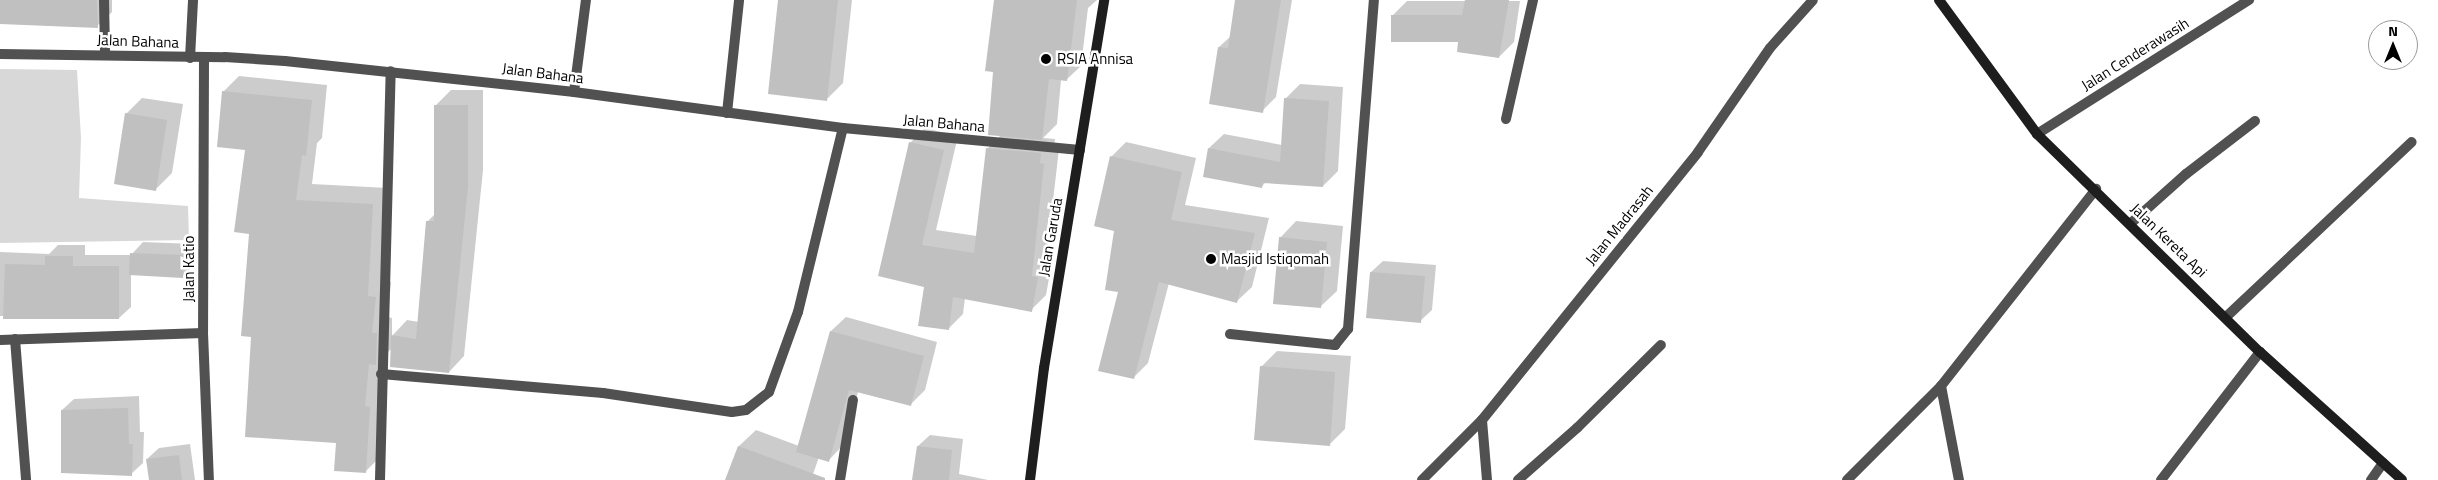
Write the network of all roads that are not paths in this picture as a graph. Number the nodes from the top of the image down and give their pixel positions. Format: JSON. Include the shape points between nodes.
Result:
{"nodes":[{"id":1,"x":104,"y":0,"type":"edge"},
{"id":2,"x":193,"y":0,"type":"edge"},
{"id":3,"x":586,"y":0,"type":"edge"},
{"id":4,"x":740,"y":0,"type":"edge"},
{"id":5,"x":1104,"y":0,"type":"edge"},
{"id":6,"x":1374,"y":0,"type":"edge"},
{"id":7,"x":1533,"y":0,"type":"edge"},
{"id":8,"x":1813,"y":0,"type":"edge"},
{"id":9,"x":1939,"y":0,"type":"edge"},
{"id":10,"x":2249,"y":0,"type":"edge"},
{"id":11,"x":0,"y":54,"type":"edge"},
{"id":12,"x":105,"y":54,"type":"junction"},
{"id":13,"x":190,"y":58,"type":"junction"},
{"id":14,"x":204,"y":59,"type":"junction"},
{"id":15,"x":391,"y":72,"type":"junction"},
{"id":16,"x":574,"y":92,"type":"junction"},
{"id":17,"x":727,"y":113,"type":"junction"},
{"id":18,"x":1506,"y":119,"type":"dead end"},
{"id":19,"x":2254,"y":121,"type":"dead end"},
{"id":20,"x":843,"y":128,"type":"junction"},
{"id":21,"x":2037,"y":134,"type":"junction"},
{"id":22,"x":2412,"y":142,"type":"dead end"},
{"id":23,"x":1080,"y":150,"type":"junction"},
{"id":24,"x":2096,"y":189,"type":"junction"},
{"id":25,"x":2130,"y":224,"type":"junction"},
{"id":26,"x":2226,"y":317,"type":"junction"},
{"id":27,"x":203,"y":333,"type":"junction"},
{"id":28,"x":1230,"y":334,"type":"dead end"},
{"id":29,"x":15,"y":338,"type":"junction"},
{"id":30,"x":0,"y":340,"type":"edge"},
{"id":31,"x":1661,"y":345,"type":"dead end"},
{"id":32,"x":2260,"y":352,"type":"junction"},
{"id":33,"x":381,"y":374,"type":"junction"},
{"id":34,"x":1941,"y":386,"type":"junction"},
{"id":35,"x":853,"y":400,"type":"dead end"},
{"id":36,"x":1482,"y":420,"type":"junction"},
{"id":37,"x":2383,"y":463,"type":"junction"},
{"id":38,"x":26,"y":480,"type":"edge"},
{"id":39,"x":209,"y":480,"type":"edge"},
{"id":40,"x":380,"y":480,"type":"edge"},
{"id":41,"x":840,"y":480,"type":"edge"},
{"id":42,"x":1030,"y":480,"type":"edge"},
{"id":43,"x":1422,"y":480,"type":"edge"},
{"id":44,"x":1486,"y":480,"type":"edge"},
{"id":45,"x":1518,"y":480,"type":"edge"},
{"id":46,"x":1847,"y":480,"type":"edge"},
{"id":47,"x":1959,"y":480,"type":"edge"},
{"id":48,"x":2161,"y":480,"type":"edge"},
{"id":49,"x":2371,"y":480,"type":"edge"},
{"id":50,"x":2402,"y":480,"type":"edge"}],
"edges":[{"from":1,"to":12,"type":"street"},
{"from":2,"to":13,"type":"street"},
{"from":3,"to":16,"type":"street"},
{"from":4,"to":17,"type":"street"},
{"from":5,"to":23,"type":"street","name":"Jalan Garuda"},
{"from":6,"to":28,"type":"street","via":[[1348,329],[1335,345]]},
{"from":7,"to":18,"type":"street"},
{"from":8,"to":36,"type":"street","name":"Jalan Madrasah","via":[[1770,48],[1698,152]]},
{"from":9,"to":21,"type":"street","name":"Jalan Kereta Api"},
{"from":10,"to":21,"type":"street","name":"Jalan Cenderawasih"},
{"from":11,"to":12,"type":"street","name":"Jalan Bahana"},
{"from":12,"to":13,"type":"street","name":"Jalan Bahana"},
{"from":13,"to":14,"type":"street","name":"Jalan Bahana"},
{"from":14,"to":15,"type":"street","name":"Jalan Bahana","via":[[225,57]]},
{"from":14,"to":27,"type":"street","name":"Jalan Katio"},
{"from":15,"to":16,"type":"street","name":"Jalan Bahana"},
{"from":15,"to":33,"type":"street"},
{"from":16,"to":17,"type":"street","name":"Jalan Bahana"},
{"from":17,"to":20,"type":"street","name":"Jalan Bahana"},
{"from":19,"to":25,"type":"street","via":[[2186,174]]},
{"from":20,"to":23,"type":"street","name":"Jalan Bahana"},
{"from":20,"to":33,"type":"street","via":[[798,312],[769,392],[746,410],[732,412],[603,393]]},
{"from":21,"to":24,"type":"street","name":"Jalan Kereta Api"},
{"from":22,"to":26,"type":"street"},
{"from":23,"to":42,"type":"street","name":"Jalan Garuda","via":[[1044,368]]},
{"from":24,"to":25,"type":"street","name":"Jalan Kereta Api"},
{"from":24,"to":34,"type":"street"},
{"from":25,"to":26,"type":"street","name":"Jalan Kereta Api"},
{"from":26,"to":32,"type":"street","name":"Jalan Kereta Api"},
{"from":27,"to":29,"type":"street"},
{"from":27,"to":39,"type":"street","name":"Jalan Katio"},
{"from":29,"to":30,"type":"street"},
{"from":29,"to":38,"type":"street"},
{"from":31,"to":45,"type":"street","via":[[1577,428]]},
{"from":32,"to":37,"type":"street","name":"Jalan Kereta Api"},
{"from":32,"to":48,"type":"street"},
{"from":33,"to":40,"type":"street"},
{"from":34,"to":46,"type":"street"},
{"from":34,"to":47,"type":"street"},
{"from":35,"to":41,"type":"street"},
{"from":36,"to":43,"type":"street","name":"Jalan Madrasah"},
{"from":36,"to":44,"type":"street"},
{"from":37,"to":49,"type":"street"},
{"from":37,"to":50,"type":"street","name":"Jalan Kereta Api"}]}
